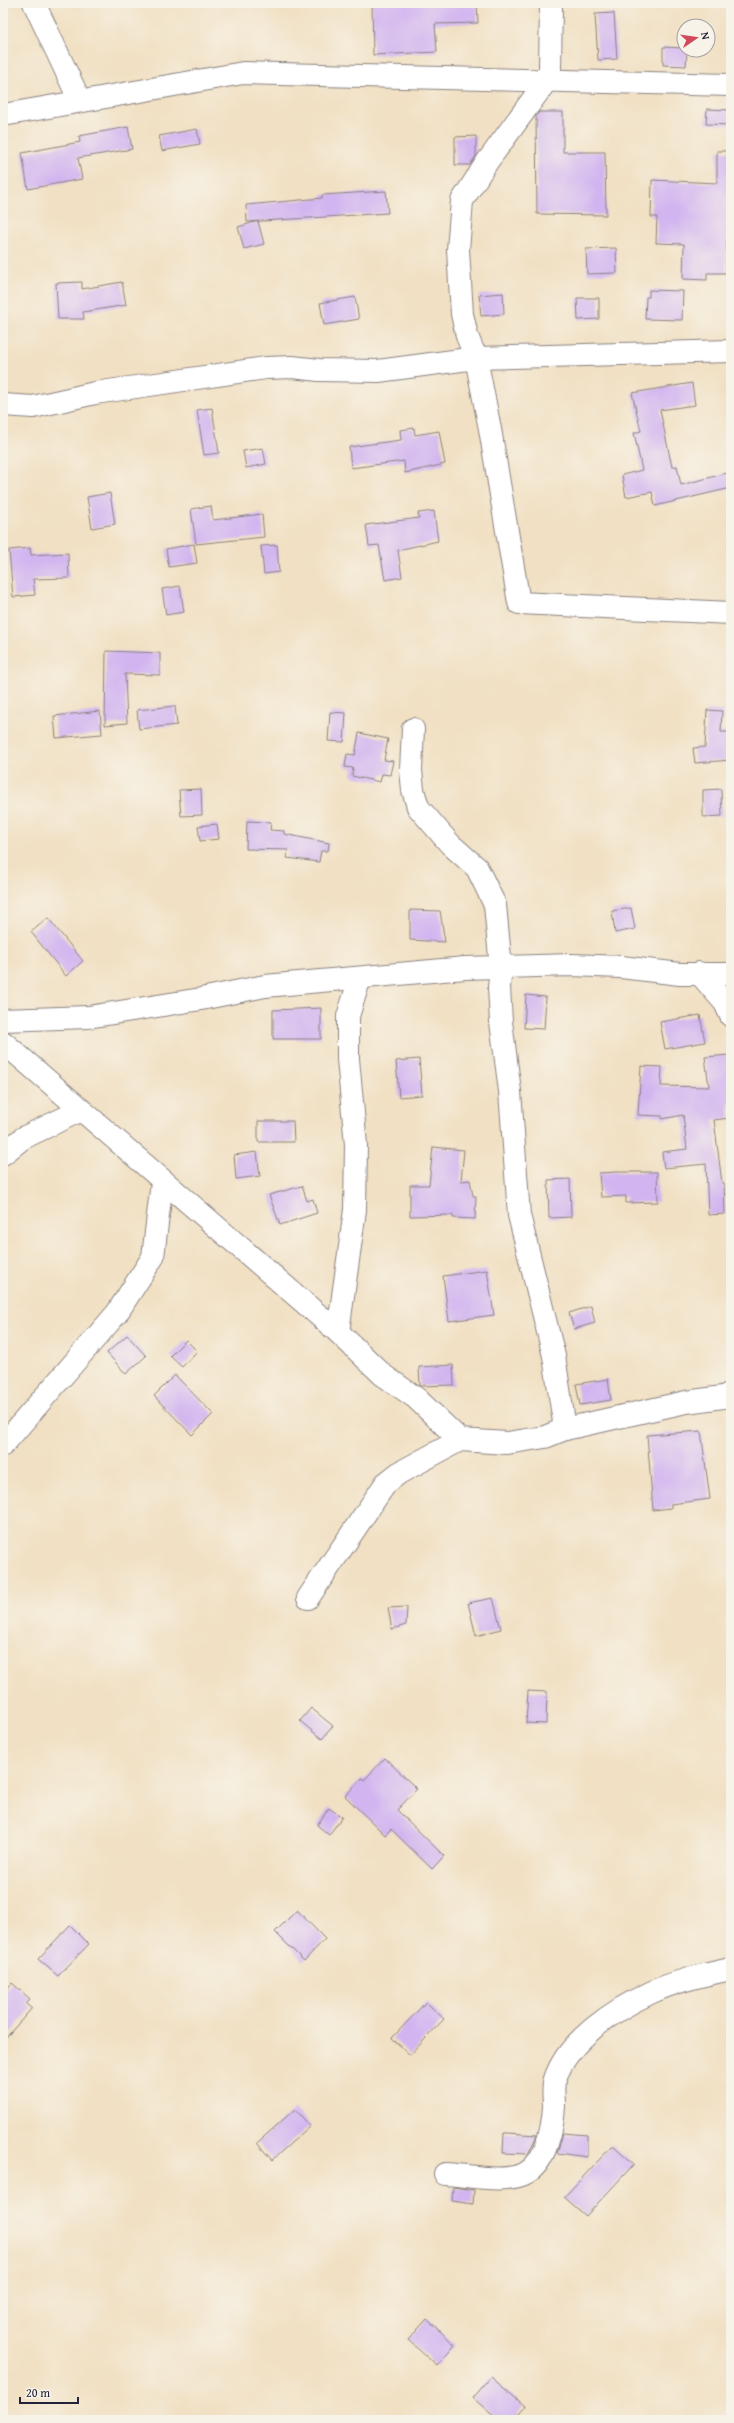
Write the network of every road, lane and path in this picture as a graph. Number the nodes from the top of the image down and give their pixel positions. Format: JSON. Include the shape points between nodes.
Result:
{"nodes":[{"id":1,"x":34,"y":3,"type":"edge"},
{"id":2,"x":551,"y":3,"type":"edge"},
{"id":3,"x":547,"y":80,"type":"junction"},
{"id":4,"x":731,"y":84,"type":"edge"},
{"id":5,"x":80,"y":101,"type":"junction"},
{"id":6,"x":3,"y":115,"type":"edge"},
{"id":7,"x":731,"y":351,"type":"edge"},
{"id":8,"x":476,"y":358,"type":"junction"},
{"id":9,"x":3,"y":404,"type":"edge"},
{"id":10,"x":731,"y":613,"type":"edge"},
{"id":11,"x":413,"y":729,"type":"dead end"},
{"id":12,"x":501,"y":968,"type":"junction"},
{"id":13,"x":699,"y":973,"type":"junction"},
{"id":14,"x":731,"y":974,"type":"edge"},
{"id":15,"x":360,"y":978,"type":"junction"},
{"id":16,"x":731,"y":1016,"type":"edge"},
{"id":17,"x":3,"y":1020,"type":"edge"},
{"id":18,"x":3,"y":1042,"type":"edge"},
{"id":19,"x":81,"y":1110,"type":"junction"},
{"id":20,"x":3,"y":1154,"type":"edge"},
{"id":21,"x":162,"y":1182,"type":"junction"},
{"id":22,"x":338,"y":1332,"type":"junction"},
{"id":23,"x":731,"y":1393,"type":"edge"},
{"id":24,"x":565,"y":1430,"type":"junction"},
{"id":25,"x":460,"y":1440,"type":"junction"},
{"id":26,"x":3,"y":1445,"type":"edge"},
{"id":27,"x":308,"y":1598,"type":"dead end"},
{"id":28,"x":731,"y":1969,"type":"edge"},
{"id":29,"x":445,"y":2174,"type":"dead end"}],
"edges":[{"from":1,"to":5,"type":"street"},
{"from":2,"to":3,"type":"street","via":[[550,69]]},
{"from":3,"to":4,"type":"street"},
{"from":3,"to":5,"type":"street","via":[[243,73]]},
{"from":3,"to":8,"type":"street","via":[[462,201],[458,250],[462,314]]},
{"from":5,"to":6,"type":"street"},
{"from":7,"to":8,"type":"street"},
{"from":8,"to":9,"type":"street","via":[[378,371],[266,368],[95,393],[32,407]]},
{"from":8,"to":10,"type":"street","via":[[519,603]]},
{"from":11,"to":12,"type":"street","via":[[411,770],[418,807],[450,844],[477,868],[495,906]]},
{"from":12,"to":13,"type":"street","via":[[572,964],[621,966],[674,974]]},
{"from":12,"to":15,"type":"street","via":[[457,969]]},
{"from":12,"to":24,"type":"street","via":[[501,1022],[510,1091],[519,1215],[554,1356]]},
{"from":13,"to":14,"type":"street"},
{"from":13,"to":16,"type":"street","via":[[725,1003]]},
{"from":15,"to":17,"type":"street","via":[[265,986],[88,1017]]},
{"from":15,"to":22,"type":"street","via":[[348,1016],[348,1059],[356,1145],[355,1210]]},
{"from":18,"to":19,"type":"street"},
{"from":19,"to":20,"type":"street","via":[[23,1138]]},
{"from":19,"to":21,"type":"street"},
{"from":21,"to":22,"type":"street"},
{"from":21,"to":26,"type":"street","via":[[153,1257],[117,1313]]},
{"from":22,"to":25,"type":"street","via":[[383,1375],[416,1398]]},
{"from":23,"to":24,"type":"street","via":[[723,1397],[686,1402]]},
{"from":24,"to":25,"type":"street","via":[[545,1437],[507,1443]]},
{"from":25,"to":27,"type":"street","via":[[399,1473],[386,1483]]},
{"from":28,"to":29,"type":"street","via":[[678,1982],[650,1993],[620,2010],[584,2037],[567,2056],[554,2079],[554,2107],[542,2156],[527,2173],[512,2178]]}]}
